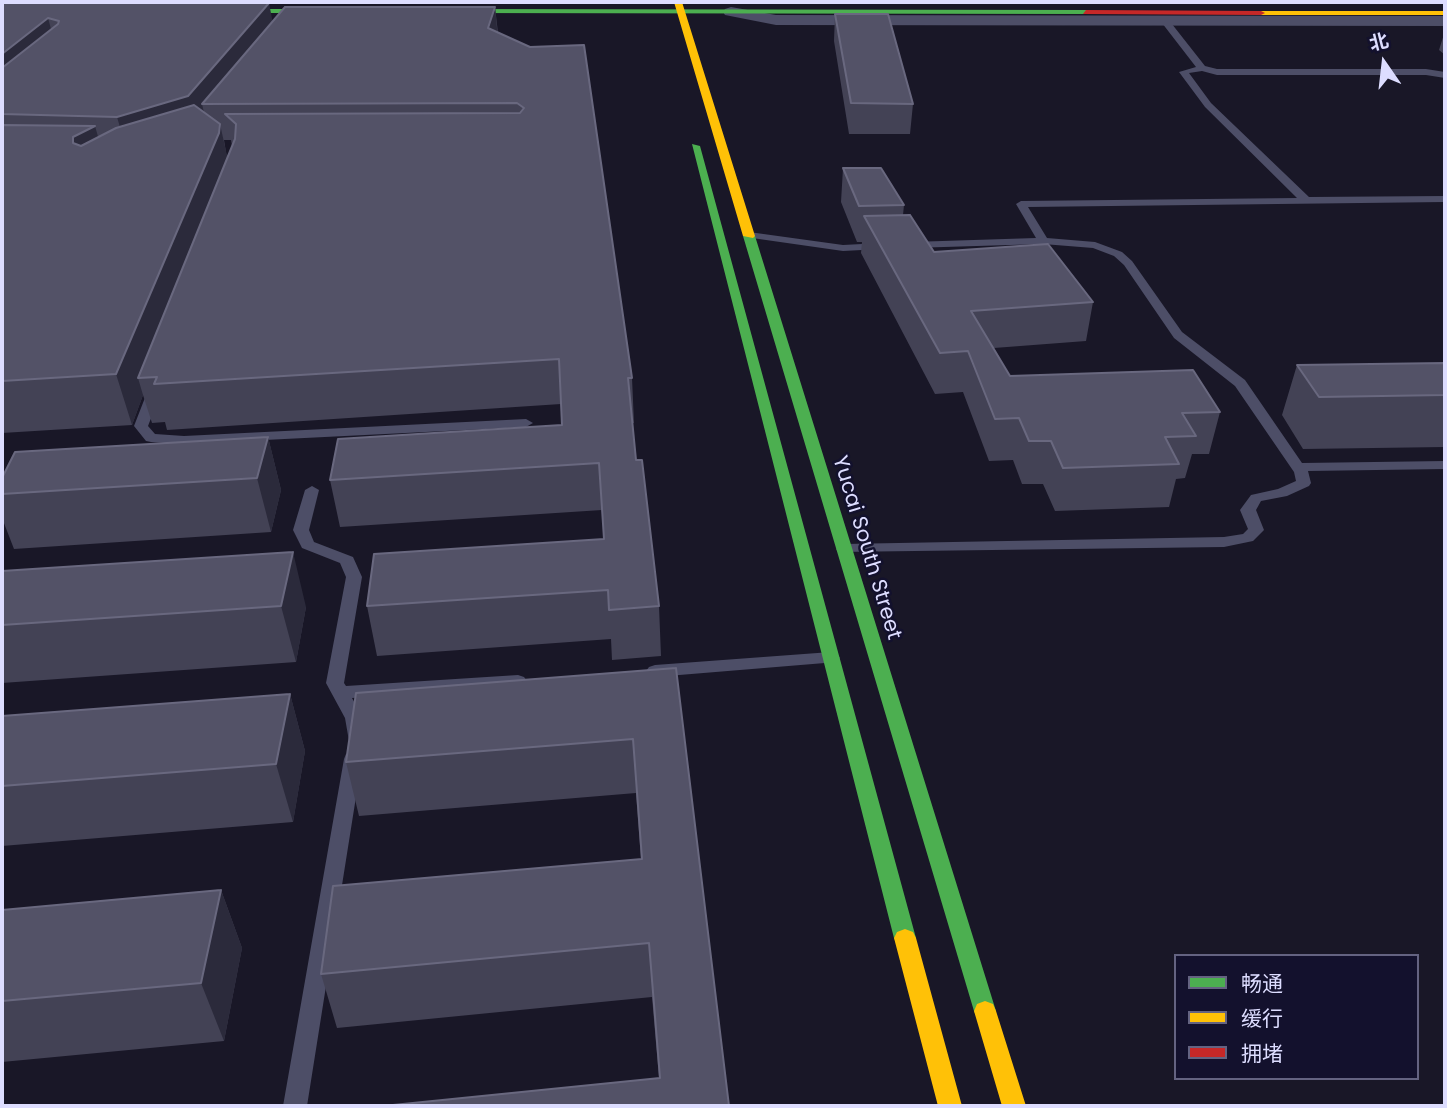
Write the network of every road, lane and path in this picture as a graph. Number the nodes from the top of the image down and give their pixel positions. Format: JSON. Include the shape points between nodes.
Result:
{"nodes":[{"id":1,"x":145,"y":2,"type":"edge"},
{"id":2,"x":451,"y":2,"type":"edge"},
{"id":3,"x":1445,"y":3,"type":"edge"},
{"id":4,"x":679,"y":5,"type":"edge"},
{"id":5,"x":659,"y":10,"type":"edge"},
{"id":6,"x":126,"y":11,"type":"edge"},
{"id":7,"x":731,"y":12,"type":"junction"},
{"id":8,"x":1445,"y":13,"type":"edge"},
{"id":9,"x":1165,"y":21,"type":"junction"},
{"id":10,"x":1445,"y":22,"type":"edge"},
{"id":11,"x":1202,"y":68,"type":"junction"},
{"id":12,"x":1445,"y":75,"type":"edge"},
{"id":13,"x":692,"y":133,"type":"dead end"},
{"id":14,"x":1445,"y":199,"type":"edge"},
{"id":15,"x":1306,"y":200,"type":"junction"},
{"id":16,"x":749,"y":235,"type":"junction"},
{"id":17,"x":1043,"y":241,"type":"junction"},
{"id":18,"x":160,"y":376,"type":"edge"},
{"id":19,"x":526,"y":424,"type":"edge"},
{"id":20,"x":1445,"y":465,"type":"edge"},
{"id":21,"x":1298,"y":467,"type":"junction"},
{"id":22,"x":312,"y":490,"type":"dead end"},
{"id":23,"x":844,"y":549,"type":"junction"},
{"id":24,"x":831,"y":658,"type":"junction"},
{"id":25,"x":640,"y":672,"type":"edge"},
{"id":26,"x":530,"y":680,"type":"edge"},
{"id":27,"x":339,"y":694,"type":"junction"},
{"id":28,"x":295,"y":1106,"type":"edge"},
{"id":29,"x":950,"y":1106,"type":"edge"},
{"id":30,"x":1014,"y":1106,"type":"edge"}],
"edges":[{"from":1,"to":2,"type":"main road"},
{"from":2,"to":5,"type":"main road"},
{"from":3,"to":4,"type":"main road"},
{"from":4,"to":5,"type":"main road"},
{"from":4,"to":7,"type":"main road"},
{"from":4,"to":16,"type":"main road","name":"Yucai South Street"},
{"from":5,"to":6,"type":"main road","via":[[302,16]]},
{"from":7,"to":8,"type":"main road"},
{"from":7,"to":9,"type":"street","via":[[776,20]]},
{"from":9,"to":10,"type":"street"},
{"from":9,"to":11,"type":"lane"},
{"from":11,"to":12,"type":"lane","via":[[1217,72]]},
{"from":11,"to":15,"type":"lane","via":[[1183,72],[1208,105]]},
{"from":13,"to":24,"type":"main road"},
{"from":14,"to":15,"type":"lane"},
{"from":15,"to":17,"type":"lane","via":[[1021,204]]},
{"from":16,"to":17,"type":"lane","via":[[843,248]]},
{"from":16,"to":23,"type":"main road","name":"Yucai South Street"},
{"from":17,"to":21,"type":"lane","via":[[1095,245],[1118,254],[1178,335],[1240,383]]},
{"from":18,"to":19,"type":"lane","via":[[141,426],[151,438]]},
{"from":20,"to":21,"type":"lane"},
{"from":21,"to":23,"type":"lane","via":[[1304,483],[1256,498],[1248,510],[1256,530],[1248,538]]},
{"from":22,"to":27,"type":"lane","via":[[301,530],[307,545],[348,560],[354,577],[335,683]]},
{"from":23,"to":30,"type":"main road","name":"Yucai South Street"},
{"from":24,"to":25,"type":"lane"},
{"from":24,"to":29,"type":"main road"},
{"from":26,"to":27,"type":"lane"},
{"from":27,"to":28,"type":"lane","via":[[354,718],[356,741]]}]}
